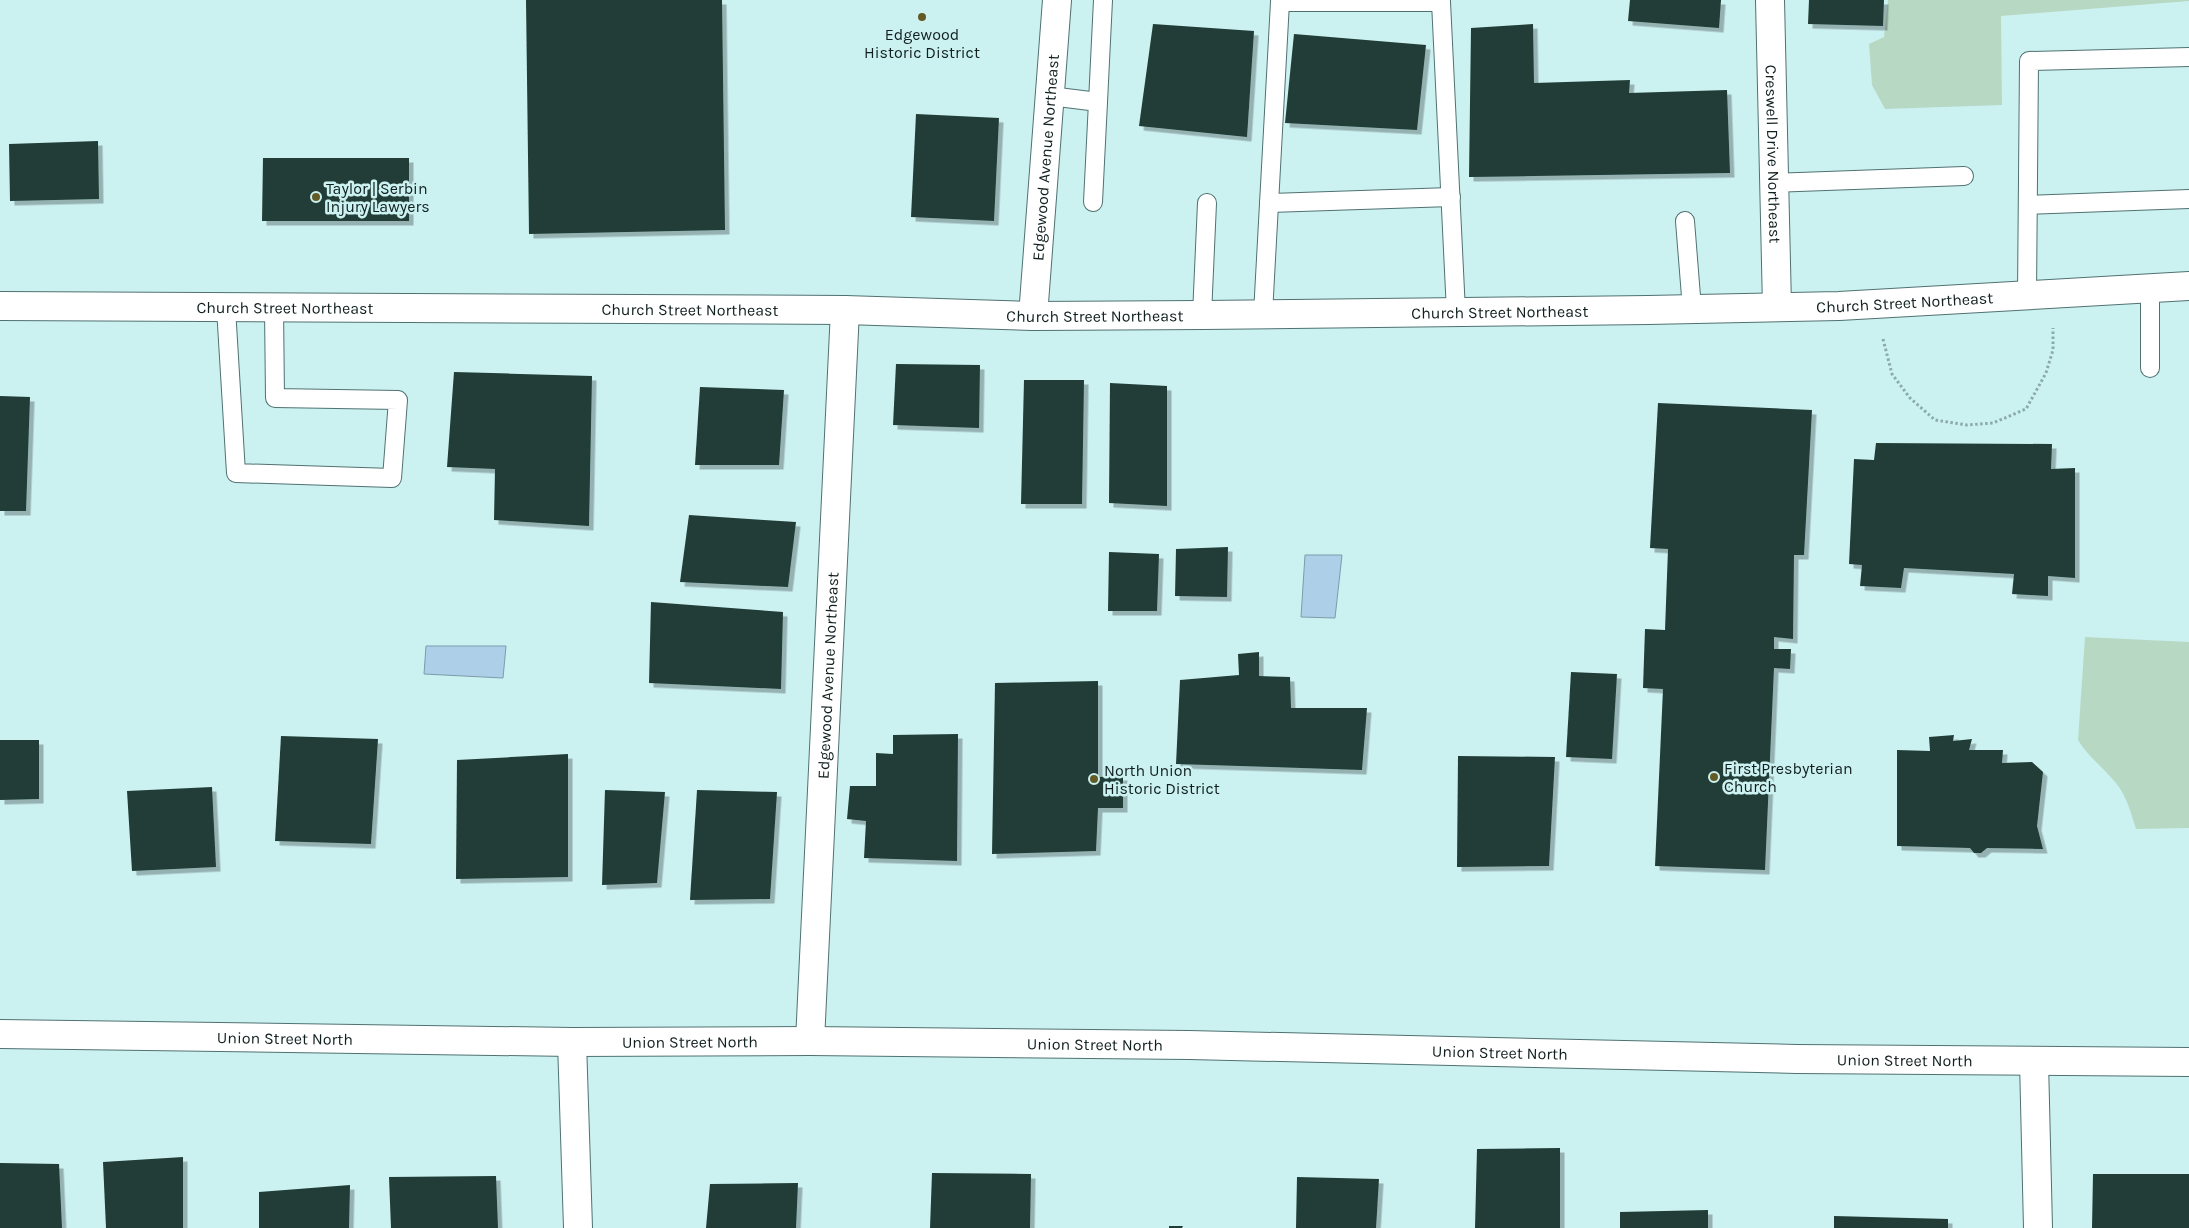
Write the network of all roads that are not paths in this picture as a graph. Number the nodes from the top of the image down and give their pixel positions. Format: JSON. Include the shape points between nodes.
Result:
{"nodes":[{"id":1,"x":1057,"y":0,"type":"edge"},
{"id":2,"x":1103,"y":0,"type":"edge"},
{"id":3,"x":1770,"y":0,"type":"edge"},
{"id":4,"x":2189,"y":57,"type":"edge"},
{"id":5,"x":1050,"y":96,"type":"junction"},
{"id":6,"x":1098,"y":102,"type":"junction"},
{"id":7,"x":1964,"y":176,"type":"dead end"},
{"id":8,"x":1774,"y":183,"type":"junction"},
{"id":9,"x":1450,"y":197,"type":"junction"},
{"id":10,"x":2189,"y":199,"type":"edge"},
{"id":11,"x":1093,"y":202,"type":"dead end"},
{"id":12,"x":1207,"y":203,"type":"dead end"},
{"id":13,"x":1269,"y":203,"type":"junction"},
{"id":14,"x":2028,"y":205,"type":"junction"},
{"id":15,"x":1685,"y":221,"type":"dead end"},
{"id":16,"x":2189,"y":286,"type":"edge"},
{"id":17,"x":2150,"y":288,"type":"junction"},
{"id":18,"x":2027,"y":295,"type":"junction"},
{"id":19,"x":0,"y":306,"type":"edge"},
{"id":20,"x":1777,"y":307,"type":"junction"},
{"id":21,"x":226,"y":308,"type":"junction"},
{"id":22,"x":274,"y":308,"type":"junction"},
{"id":23,"x":1692,"y":309,"type":"junction"},
{"id":24,"x":845,"y":310,"type":"junction"},
{"id":25,"x":1456,"y":312,"type":"junction"},
{"id":26,"x":1263,"y":314,"type":"junction"},
{"id":27,"x":1202,"y":315,"type":"junction"},
{"id":28,"x":1034,"y":316,"type":"junction"},
{"id":29,"x":2150,"y":368,"type":"dead end"},
{"id":30,"x":0,"y":1034,"type":"edge"},
{"id":31,"x":810,"y":1041,"type":"junction"},
{"id":32,"x":572,"y":1042,"type":"junction"},
{"id":33,"x":2034,"y":1061,"type":"junction"},
{"id":34,"x":2189,"y":1062,"type":"edge"},
{"id":35,"x":578,"y":1228,"type":"edge"},
{"id":36,"x":2038,"y":1228,"type":"edge"}],
"edges":[{"from":1,"to":5,"type":"street","name":"Edgewood Avenue Northeast"},
{"from":2,"to":6,"type":"lane"},
{"from":3,"to":8,"type":"street","name":"Creswell Drive Northeast"},
{"from":4,"to":14,"type":"lane","via":[[2030,61]]},
{"from":5,"to":6,"type":"lane"},
{"from":5,"to":28,"type":"street","name":"Edgewood Avenue Northeast"},
{"from":6,"to":11,"type":"lane"},
{"from":7,"to":8,"type":"lane"},
{"from":8,"to":20,"type":"street","name":"Creswell Drive Northeast"},
{"from":9,"to":13,"type":"lane"},
{"from":9,"to":13,"type":"lane","via":[[1441,2],[1280,2]]},
{"from":9,"to":25,"type":"lane"},
{"from":10,"to":14,"type":"lane"},
{"from":12,"to":27,"type":"lane"},
{"from":13,"to":26,"type":"lane"},
{"from":14,"to":18,"type":"lane"},
{"from":15,"to":23,"type":"lane"},
{"from":16,"to":17,"type":"street","name":"Church Street Northeast"},
{"from":17,"to":18,"type":"street","name":"Church Street Northeast"},
{"from":17,"to":29,"type":"lane"},
{"from":18,"to":20,"type":"street","name":"Church Street Northeast"},
{"from":19,"to":21,"type":"street","name":"Church Street Northeast"},
{"from":20,"to":23,"type":"street","name":"Church Street Northeast"},
{"from":21,"to":22,"type":"street","name":"Church Street Northeast"},
{"from":21,"to":22,"type":"lane","via":[[236,473],[392,478],[398,400],[275,398]]},
{"from":22,"to":24,"type":"street","name":"Church Street Northeast"},
{"from":23,"to":25,"type":"street","name":"Church Street Northeast"},
{"from":24,"to":28,"type":"street","name":"Church Street Northeast"},
{"from":24,"to":31,"type":"street","name":"Edgewood Avenue Northeast"},
{"from":25,"to":26,"type":"street","name":"Church Street Northeast"},
{"from":26,"to":27,"type":"street","name":"Church Street Northeast"},
{"from":27,"to":28,"type":"street","name":"Church Street Northeast"},
{"from":30,"to":32,"type":"street","name":"Union Street North"},
{"from":31,"to":32,"type":"street","name":"Union Street North"},
{"from":31,"to":33,"type":"street","name":"Union Street North"},
{"from":32,"to":35,"type":"street"},
{"from":33,"to":34,"type":"street","name":"Union Street North"},
{"from":33,"to":36,"type":"street"}]}
